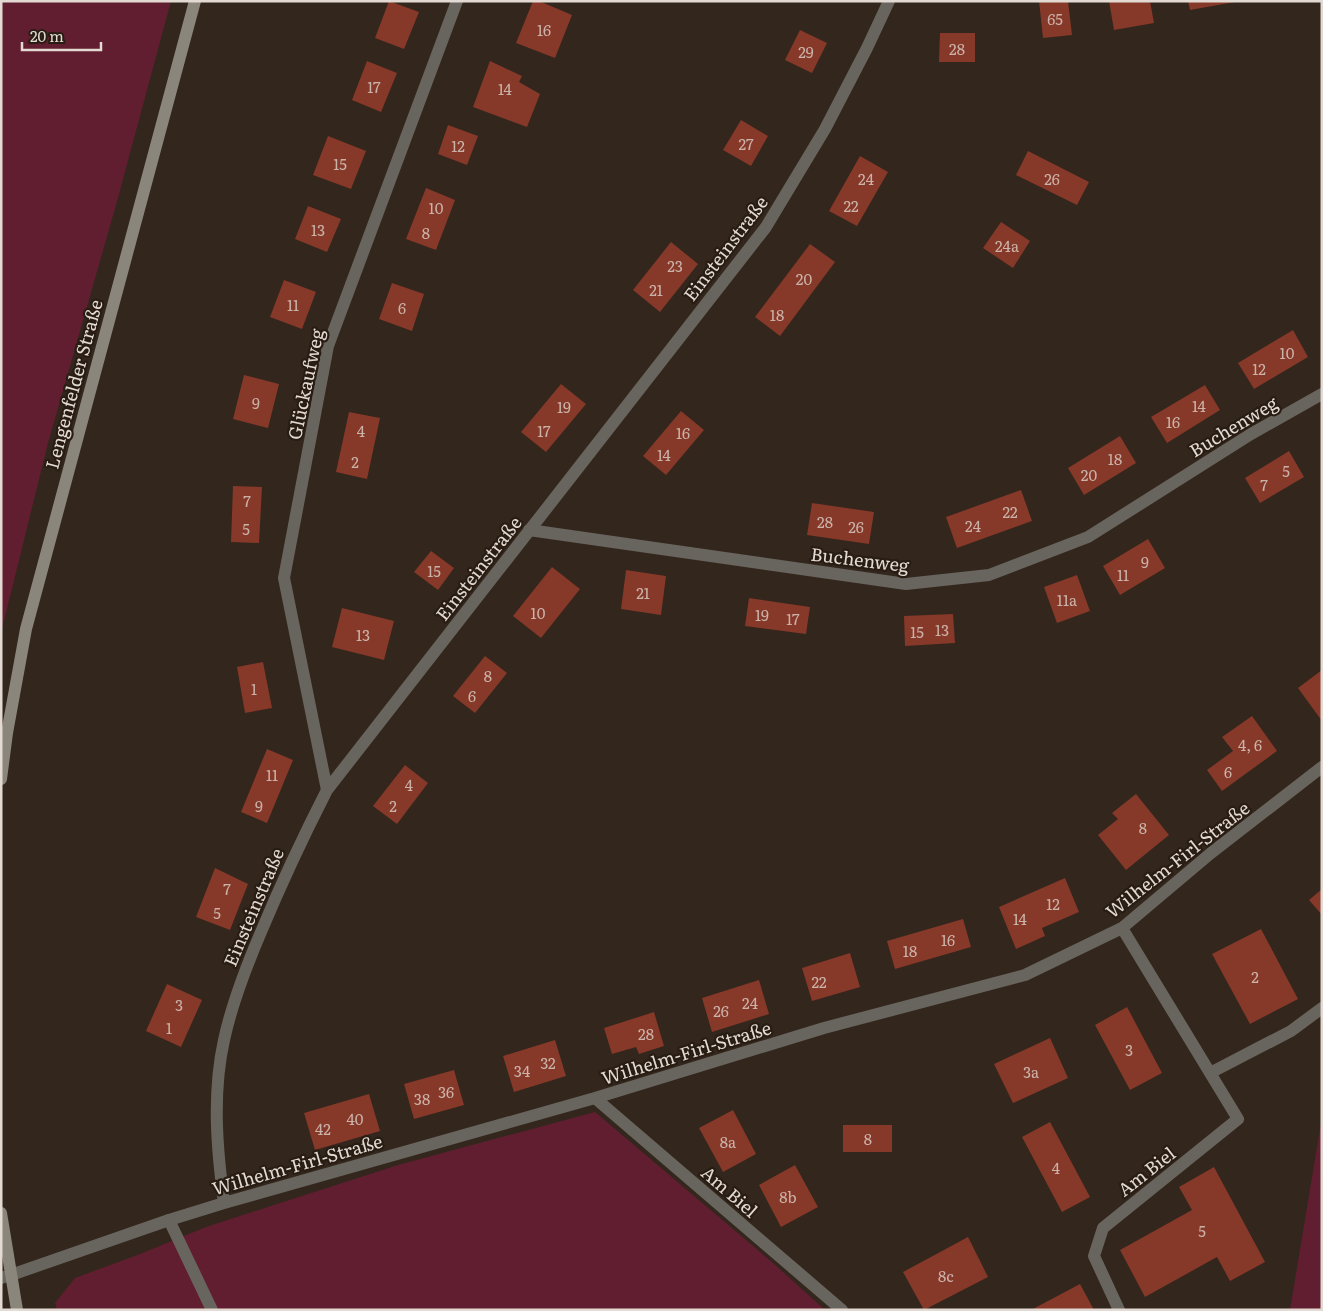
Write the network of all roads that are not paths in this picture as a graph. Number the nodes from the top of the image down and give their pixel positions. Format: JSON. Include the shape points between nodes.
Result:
{"nodes":[{"id":1,"x":195,"y":1,"type":"edge"},
{"id":2,"x":458,"y":1,"type":"edge"},
{"id":3,"x":889,"y":1,"type":"edge"},
{"id":4,"x":1322,"y":394,"type":"edge"},
{"id":5,"x":529,"y":530,"type":"junction"},
{"id":6,"x":4,"y":735,"type":"edge"},
{"id":7,"x":1322,"y":767,"type":"edge"},
{"id":8,"x":1,"y":779,"type":"edge"},
{"id":9,"x":327,"y":790,"type":"junction"},
{"id":10,"x":1122,"y":928,"type":"junction"},
{"id":11,"x":1322,"y":1008,"type":"edge"},
{"id":12,"x":1210,"y":1073,"type":"junction"},
{"id":13,"x":595,"y":1098,"type":"junction"},
{"id":14,"x":224,"y":1203,"type":"junction"},
{"id":15,"x":1,"y":1213,"type":"edge"},
{"id":16,"x":169,"y":1220,"type":"junction"},
{"id":17,"x":6,"y":1277,"type":"edge"},
{"id":18,"x":17,"y":1310,"type":"edge"},
{"id":19,"x":212,"y":1310,"type":"edge"},
{"id":20,"x":842,"y":1310,"type":"edge"},
{"id":21,"x":1119,"y":1310,"type":"edge"}],
"edges":[{"from":1,"to":6,"type":"main road","name":"Lengenfelder Straße","via":[[26,629]]},
{"from":2,"to":9,"type":"street","name":"Glückaufweg","via":[[328,346],[284,578]]},
{"from":3,"to":5,"type":"street","name":"Einsteinstraße","via":[[825,129],[766,227]]},
{"from":4,"to":5,"type":"street","name":"Buchenweg","via":[[1251,434],[1088,537],[989,575],[906,584]]},
{"from":5,"to":9,"type":"street","name":"Einsteinstraße"},
{"from":6,"to":8,"type":"main road","name":"Lengenfelder Straße"},
{"from":7,"to":10,"type":"street","name":"Wilhelm-Firl-Straße","via":[[1211,853]]},
{"from":9,"to":14,"type":"street","name":"Einsteinstraße","via":[[283,879],[242,977],[224,1040],[217,1118]]},
{"from":10,"to":12,"type":"street","name":"Am Biel"},
{"from":10,"to":13,"type":"street","name":"Wilhelm-Firl-Straße","via":[[1025,975],[824,1028]]},
{"from":11,"to":12,"type":"street","via":[[1291,1031]]},
{"from":12,"to":21,"type":"street","name":"Am Biel","via":[[1238,1119],[1103,1228],[1094,1256]]},
{"from":13,"to":14,"type":"street","name":"Wilhelm-Firl-Straße"},
{"from":13,"to":20,"type":"street","name":"Am Biel"},
{"from":14,"to":16,"type":"street","name":"Wilhelm-Firl-Straße"},
{"from":15,"to":17,"type":"main road"},
{"from":16,"to":17,"type":"street","name":"Wilhelm-Firl-Straße"},
{"from":16,"to":19,"type":"street"},
{"from":17,"to":18,"type":"main road"}]}
